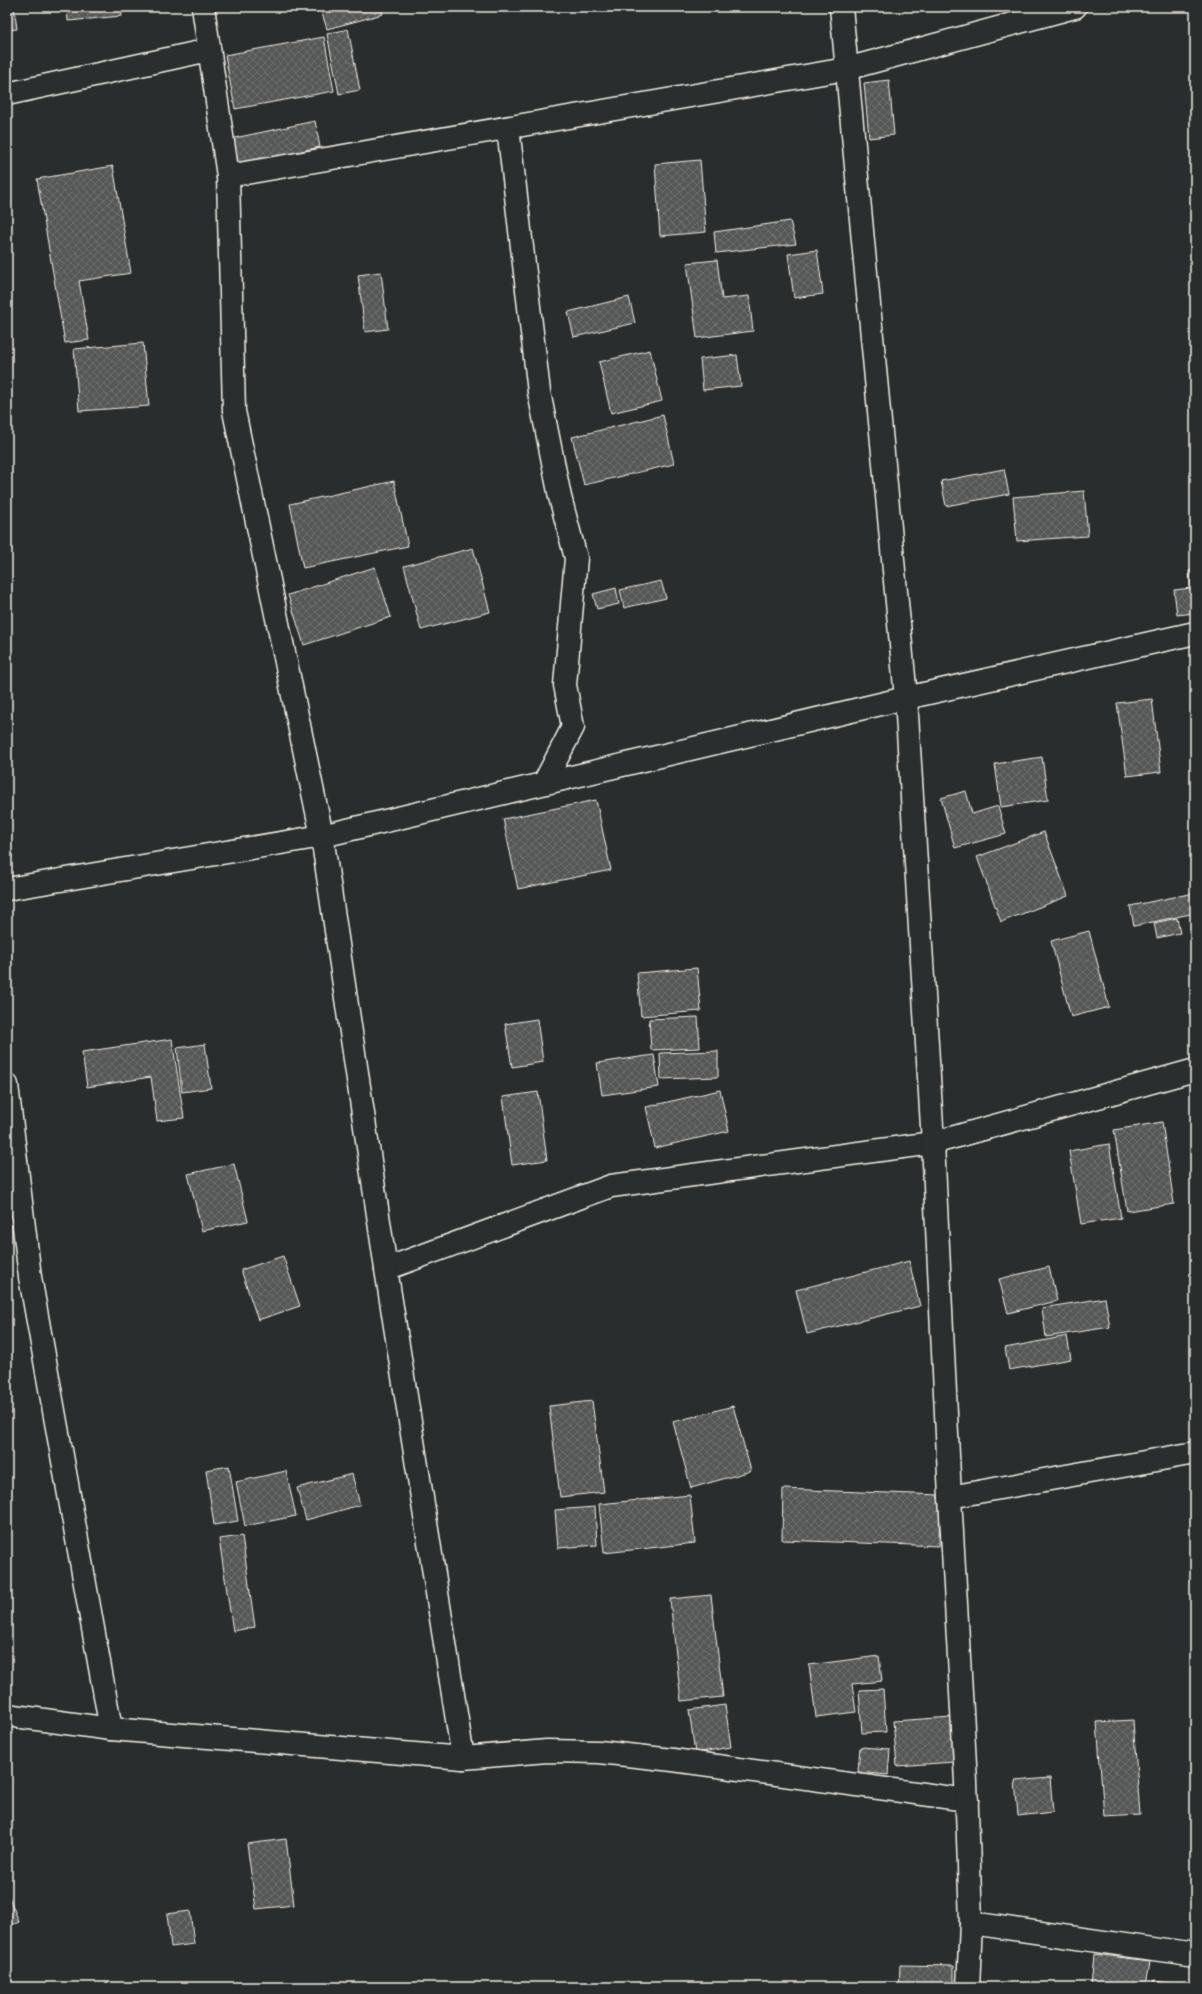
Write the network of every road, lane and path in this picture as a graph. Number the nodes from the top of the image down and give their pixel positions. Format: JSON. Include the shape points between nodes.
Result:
{"nodes":[{"id":1,"x":203,"y":7,"type":"edge"},
{"id":2,"x":841,"y":7,"type":"edge"},
{"id":3,"x":1075,"y":7,"type":"edge"},
{"id":4,"x":209,"y":50,"type":"junction"},
{"id":5,"x":846,"y":69,"type":"junction"},
{"id":6,"x":7,"y":94,"type":"edge"},
{"id":7,"x":508,"y":128,"type":"junction"},
{"id":8,"x":228,"y":176,"type":"junction"},
{"id":9,"x":1195,"y":633,"type":"edge"},
{"id":10,"x":906,"y":698,"type":"junction"},
{"id":11,"x":544,"y":784,"type":"junction"},
{"id":12,"x":322,"y":836,"type":"junction"},
{"id":13,"x":7,"y":889,"type":"edge"},
{"id":14,"x":1195,"y":1070,"type":"edge"},
{"id":15,"x":7,"y":1085,"type":"edge"},
{"id":16,"x":933,"y":1143,"type":"junction"},
{"id":17,"x":386,"y":1268,"type":"junction"},
{"id":18,"x":1195,"y":1453,"type":"edge"},
{"id":19,"x":950,"y":1497,"type":"junction"},
{"id":20,"x":7,"y":1715,"type":"edge"},
{"id":21,"x":111,"y":1729,"type":"junction"},
{"id":22,"x":462,"y":1758,"type":"junction"},
{"id":23,"x":966,"y":1800,"type":"junction"},
{"id":24,"x":971,"y":1923,"type":"junction"},
{"id":25,"x":1195,"y":1955,"type":"edge"},
{"id":26,"x":968,"y":1987,"type":"edge"}],
"edges":[{"from":1,"to":4,"type":"street"},
{"from":2,"to":5,"type":"street"},
{"from":3,"to":5,"type":"street"},
{"from":4,"to":6,"type":"street"},
{"from":4,"to":8,"type":"street"},
{"from":5,"to":7,"type":"street"},
{"from":5,"to":10,"type":"street"},
{"from":7,"to":8,"type":"street"},
{"from":7,"to":11,"type":"street","via":[[539,392],[560,497],[576,558],[565,685],[573,727]]},
{"from":8,"to":12,"type":"street","via":[[234,411]]},
{"from":9,"to":10,"type":"street"},
{"from":10,"to":11,"type":"street"},
{"from":10,"to":16,"type":"street"},
{"from":11,"to":12,"type":"street"},
{"from":12,"to":13,"type":"street"},
{"from":12,"to":17,"type":"street"},
{"from":14,"to":16,"type":"street"},
{"from":15,"to":21,"type":"street","via":[[30,1277]]},
{"from":16,"to":17,"type":"street","via":[[611,1186]]},
{"from":16,"to":19,"type":"street"},
{"from":17,"to":22,"type":"street"},
{"from":18,"to":19,"type":"street"},
{"from":19,"to":23,"type":"street"},
{"from":20,"to":21,"type":"street"},
{"from":21,"to":22,"type":"street"},
{"from":22,"to":23,"type":"street","via":[[547,1751],[599,1752]]},
{"from":23,"to":24,"type":"street"},
{"from":24,"to":25,"type":"street"},
{"from":24,"to":26,"type":"street"}]}
